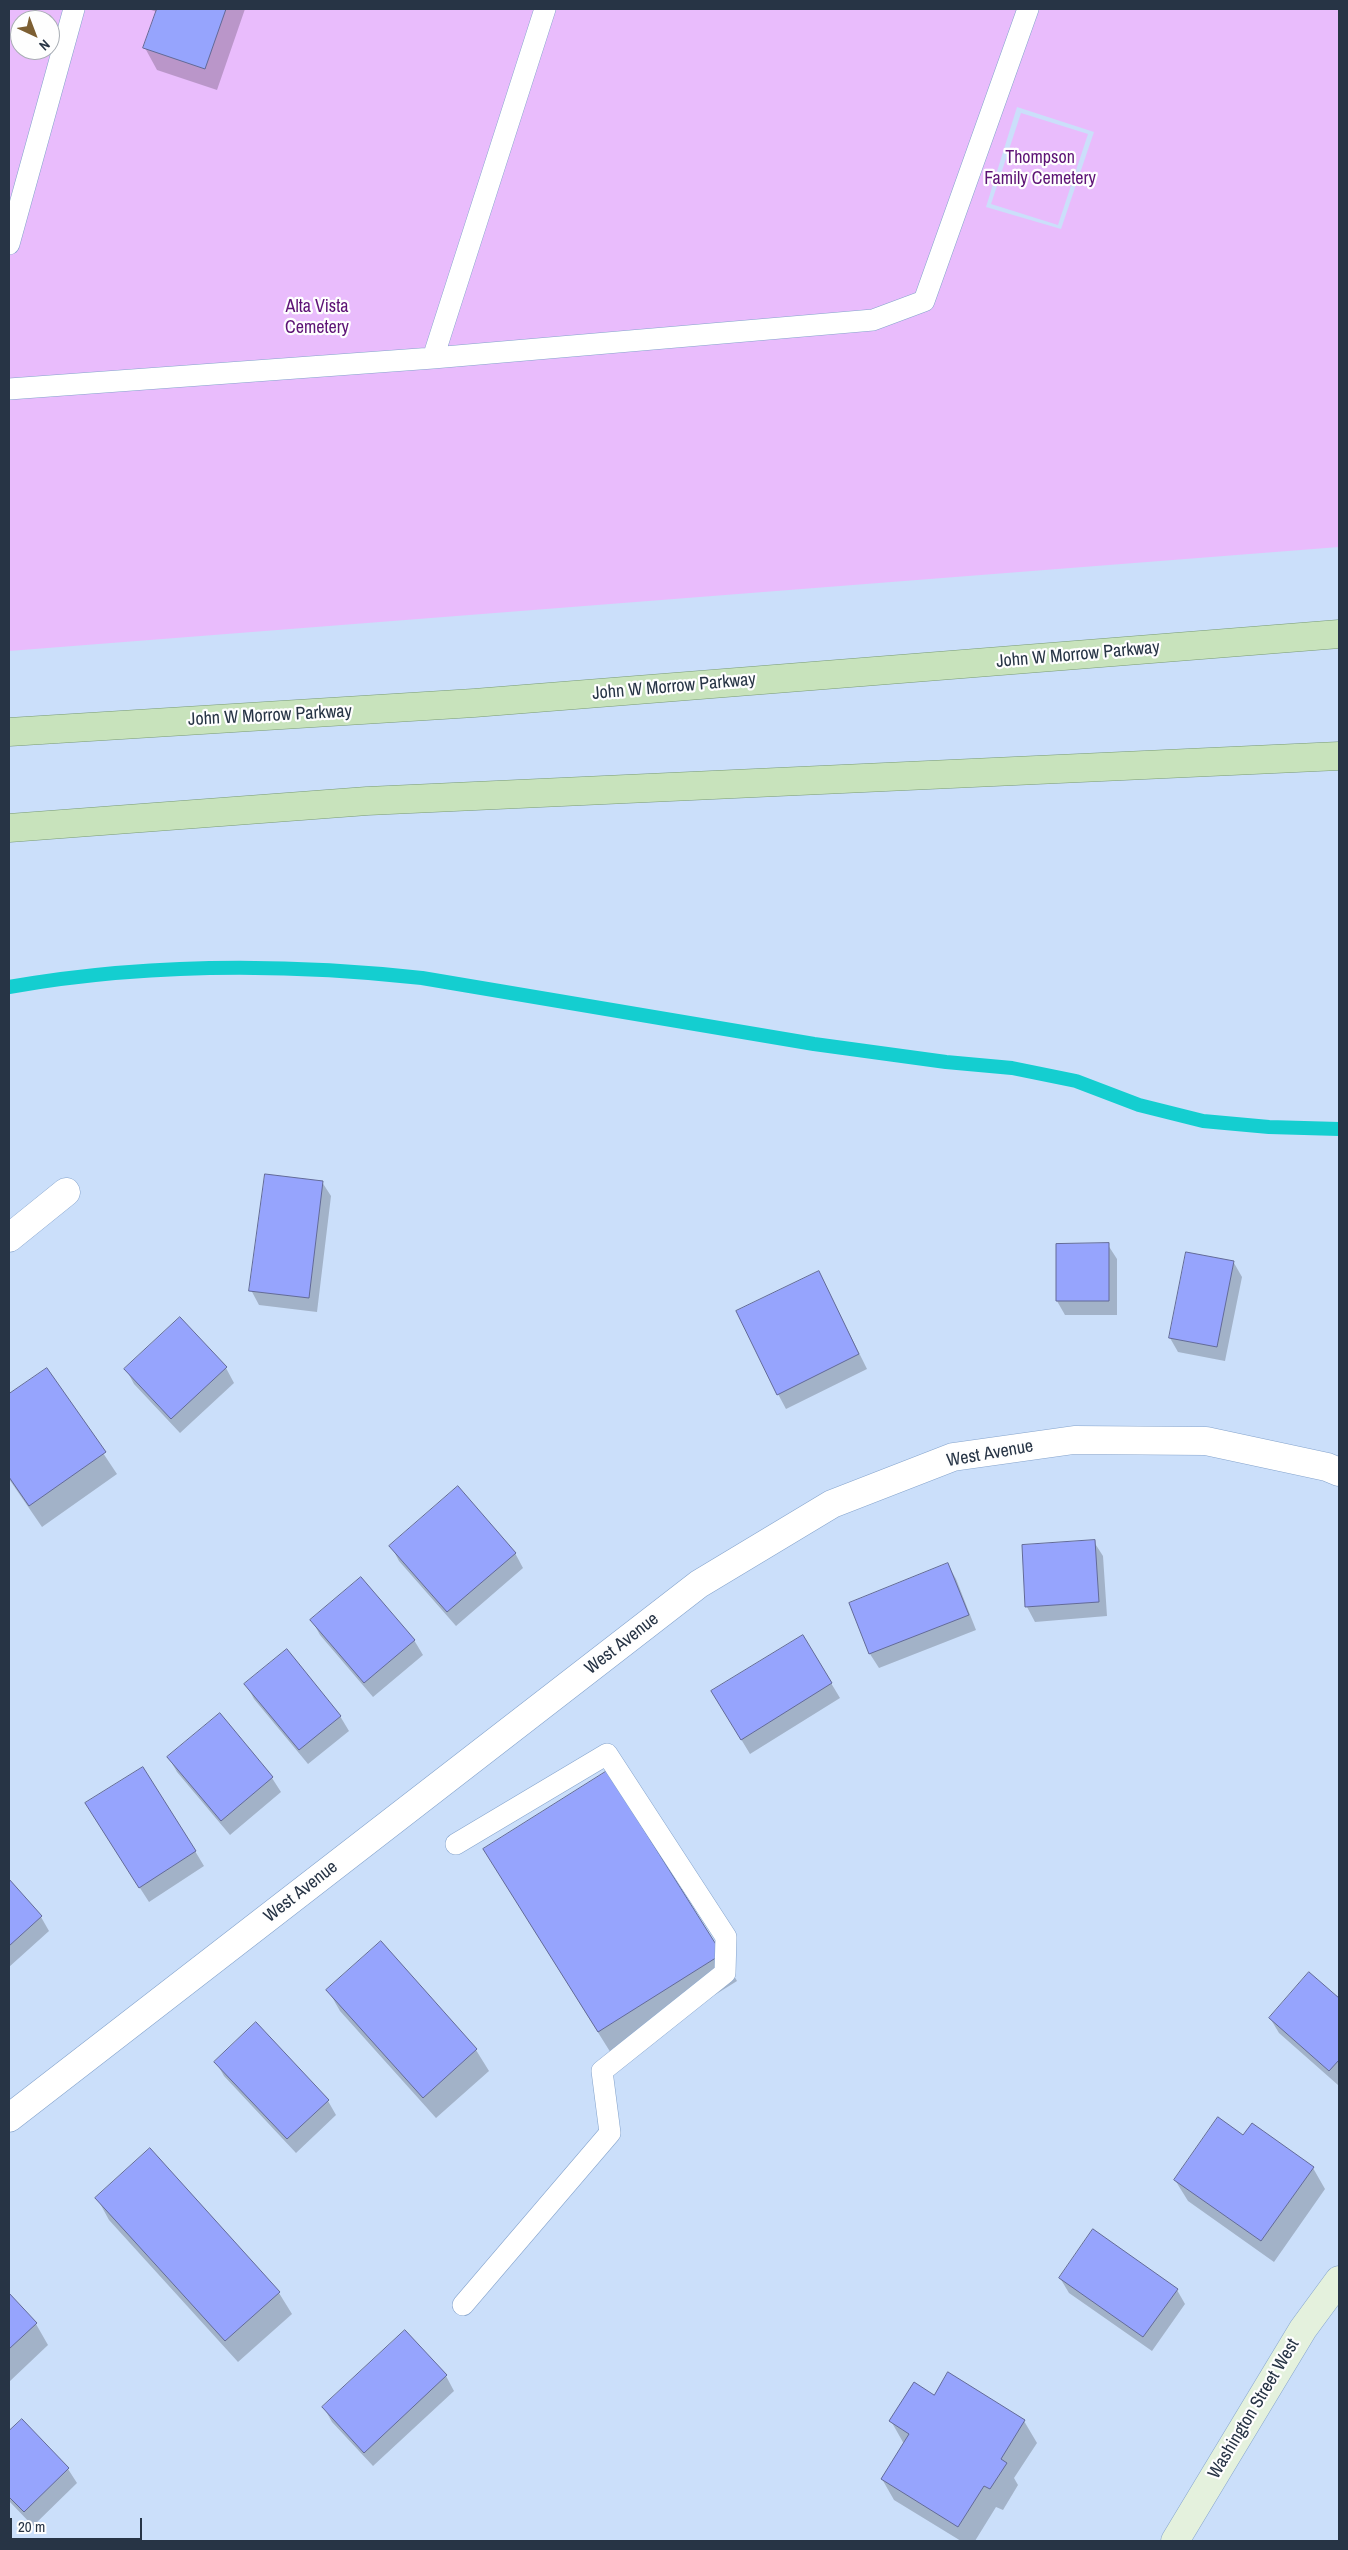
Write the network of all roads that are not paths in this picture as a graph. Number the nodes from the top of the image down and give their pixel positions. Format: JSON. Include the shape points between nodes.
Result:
{"nodes":[{"id":1,"x":74,"y":9,"type":"edge"},
{"id":2,"x":545,"y":9,"type":"edge"},
{"id":3,"x":1028,"y":9,"type":"edge"},
{"id":4,"x":9,"y":244,"type":"edge"},
{"id":5,"x":433,"y":358,"type":"junction"},
{"id":6,"x":9,"y":389,"type":"edge"},
{"id":7,"x":1339,"y":634,"type":"edge"},
{"id":8,"x":9,"y":732,"type":"edge"},
{"id":9,"x":1339,"y":756,"type":"edge"},
{"id":10,"x":9,"y":828,"type":"edge"},
{"id":11,"x":66,"y":1192,"type":"dead end"},
{"id":12,"x":9,"y":1238,"type":"edge"},
{"id":13,"x":1339,"y":1472,"type":"edge"},
{"id":14,"x":456,"y":1844,"type":"dead end"},
{"id":15,"x":9,"y":2118,"type":"edge"},
{"id":16,"x":1339,"y":2280,"type":"edge"},
{"id":17,"x":463,"y":2305,"type":"dead end"},
{"id":18,"x":1175,"y":2541,"type":"edge"}],
"edges":[{"from":1,"to":4,"type":"lane"},
{"from":2,"to":5,"type":"lane"},
{"from":3,"to":5,"type":"lane","via":[[924,301],[873,320]]},
{"from":5,"to":6,"type":"lane"},
{"from":7,"to":8,"type":"main road","name":"John W Morrow Parkway","via":[[474,704]]},
{"from":9,"to":10,"type":"main road","via":[[367,801]]},
{"from":11,"to":12,"type":"street"},
{"from":13,"to":15,"type":"street","name":"West Avenue","via":[[1206,1441],[1074,1440],[953,1457],[832,1504],[699,1584]]},
{"from":14,"to":17,"type":"lane","via":[[607,1754],[726,1937],[725,1973],[602,2071],[610,2133]]},
{"from":16,"to":18,"type":"street","name":"Washington Street West","via":[[1303,2329]]}]}
